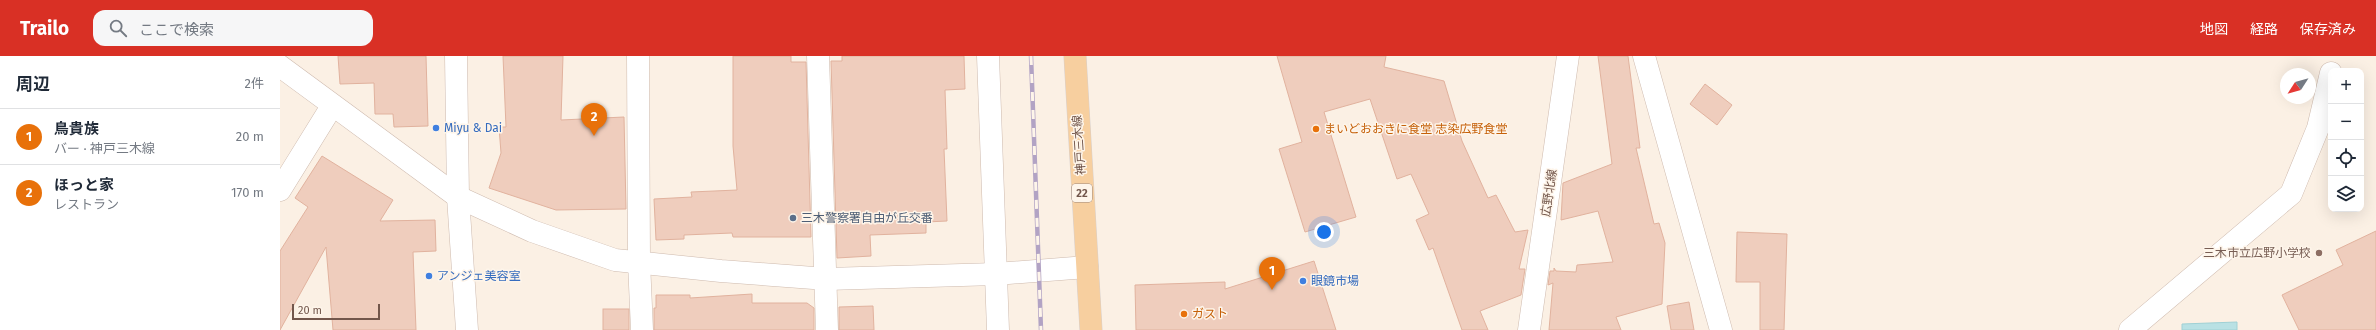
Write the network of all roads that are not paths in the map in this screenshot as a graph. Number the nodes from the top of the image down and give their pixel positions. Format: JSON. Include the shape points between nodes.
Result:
{"nodes":[{"id":1,"x":456,"y":56,"type":"edge"},
{"id":2,"x":638,"y":56,"type":"edge"},
{"id":3,"x":818,"y":56,"type":"edge"},
{"id":4,"x":988,"y":56,"type":"edge"},
{"id":5,"x":1075,"y":56,"type":"edge"},
{"id":6,"x":1568,"y":56,"type":"edge"},
{"id":7,"x":1644,"y":56,"type":"edge"},
{"id":8,"x":2335,"y":56,"type":"edge"},
{"id":9,"x":280,"y":66,"type":"edge"},
{"id":10,"x":2332,"y":68,"type":"edge"},
{"id":11,"x":2328,"y":85,"type":"edge"},
{"id":12,"x":332,"y":106,"type":"junction"},
{"id":13,"x":280,"y":190,"type":"edge"},
{"id":14,"x":458,"y":197,"type":"junction"},
{"id":15,"x":639,"y":262,"type":"junction"},
{"id":16,"x":1087,"y":267,"type":"junction"},
{"id":17,"x":996,"y":274,"type":"junction"},
{"id":18,"x":827,"y":279,"type":"junction"},
{"id":19,"x":467,"y":330,"type":"edge"},
{"id":20,"x":642,"y":330,"type":"edge"},
{"id":21,"x":828,"y":330,"type":"edge"},
{"id":22,"x":998,"y":330,"type":"edge"},
{"id":23,"x":1091,"y":330,"type":"edge"},
{"id":24,"x":1529,"y":330,"type":"edge"},
{"id":25,"x":1721,"y":330,"type":"edge"},
{"id":26,"x":2130,"y":330,"type":"edge"}],
"edges":[{"from":1,"to":14,"type":"street"},
{"from":2,"to":15,"type":"street"},
{"from":3,"to":18,"type":"street"},
{"from":4,"to":17,"type":"street"},
{"from":5,"to":16,"type":"main road","name":"神戸三木線","number":"22"},
{"from":6,"to":24,"type":"street","name":"広野北線"},
{"from":7,"to":25,"type":"street"},
{"from":8,"to":10,"type":"street"},
{"from":9,"to":12,"type":"street"},
{"from":11,"to":26,"type":"street","via":[[2318,128],[2291,194]]},
{"from":12,"to":13,"type":"street"},
{"from":12,"to":14,"type":"street"},
{"from":14,"to":15,"type":"street","via":[[532,231],[615,260]]},
{"from":14,"to":19,"type":"street"},
{"from":15,"to":18,"type":"street"},
{"from":15,"to":20,"type":"street"},
{"from":16,"to":17,"type":"street"},
{"from":16,"to":23,"type":"main road","name":"神戸三木線","number":"22"},
{"from":17,"to":18,"type":"street"},
{"from":17,"to":22,"type":"street"},
{"from":18,"to":21,"type":"street"}]}
